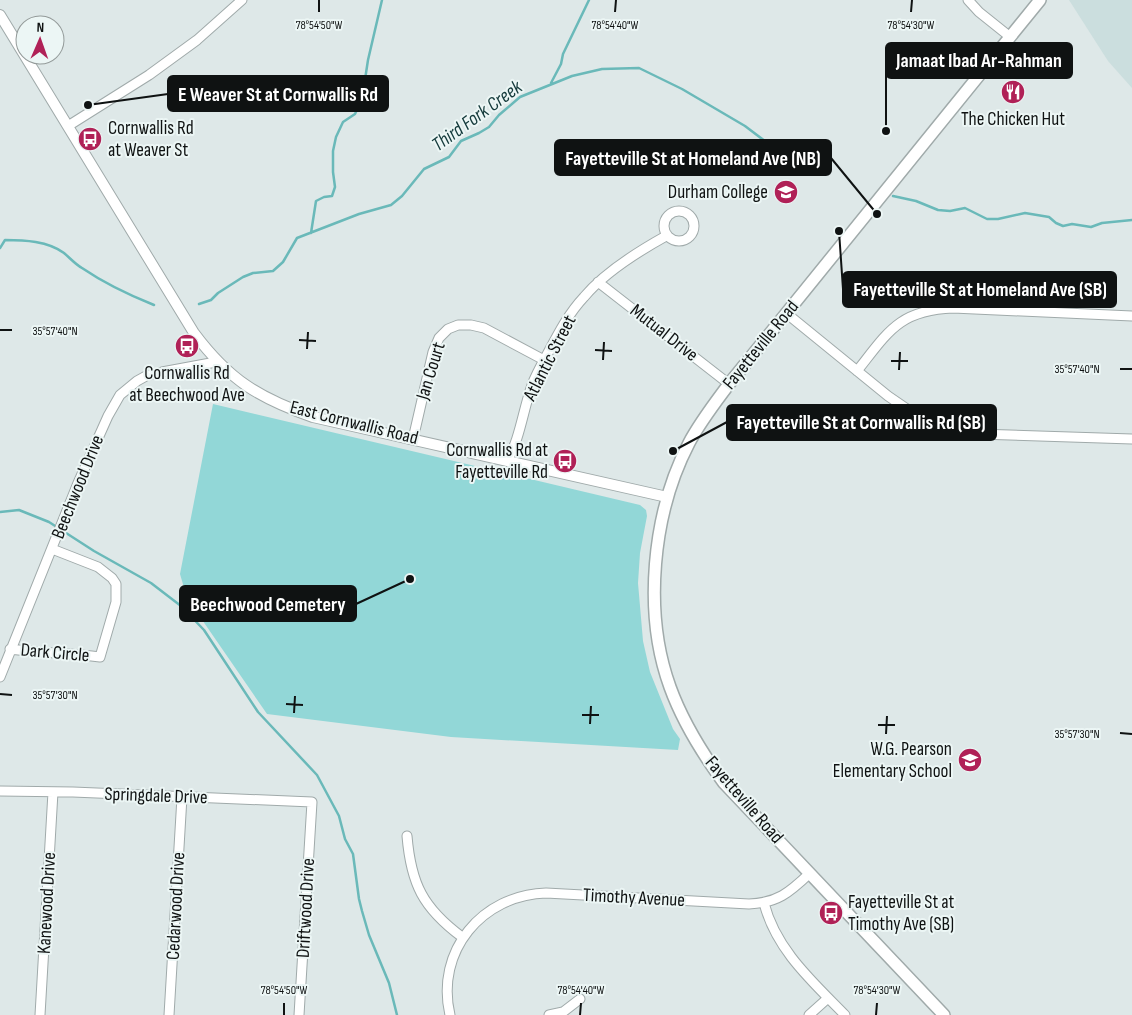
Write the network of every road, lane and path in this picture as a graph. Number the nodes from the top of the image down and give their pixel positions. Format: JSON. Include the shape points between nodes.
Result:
{"nodes":[{"id":1,"x":242,"y":0,"type":"edge"},
{"id":2,"x":968,"y":0,"type":"edge"},
{"id":3,"x":1040,"y":0,"type":"edge"},
{"id":4,"x":0,"y":14,"type":"edge"},
{"id":5,"x":1009,"y":36,"type":"junction"},
{"id":6,"x":68,"y":126,"type":"junction"},
{"id":7,"x":666,"y":236,"type":"dead end"},
{"id":8,"x":598,"y":282,"type":"junction"},
{"id":9,"x":786,"y":313,"type":"junction"},
{"id":10,"x":1132,"y":316,"type":"edge"},
{"id":11,"x":544,"y":360,"type":"junction"},
{"id":12,"x":216,"y":362,"type":"junction"},
{"id":13,"x":857,"y":371,"type":"junction"},
{"id":14,"x":729,"y":384,"type":"junction"},
{"id":15,"x":413,"y":439,"type":"junction"},
{"id":16,"x":1132,"y":439,"type":"edge"},
{"id":17,"x":507,"y":461,"type":"junction"},
{"id":18,"x":667,"y":497,"type":"junction"},
{"id":19,"x":52,"y":549,"type":"junction"},
{"id":20,"x":10,"y":649,"type":"junction"},
{"id":21,"x":0,"y":677,"type":"edge"},
{"id":22,"x":0,"y":791,"type":"edge"},
{"id":23,"x":53,"y":792,"type":"junction"},
{"id":24,"x":182,"y":797,"type":"junction"},
{"id":25,"x":312,"y":802,"type":"joint"},
{"id":26,"x":407,"y":836,"type":"dead end"},
{"id":27,"x":810,"y":873,"type":"junction"},
{"id":28,"x":764,"y":903,"type":"junction"},
{"id":29,"x":462,"y":937,"type":"junction"},
{"id":30,"x":828,"y":998,"type":"junction"},
{"id":31,"x":580,"y":999,"type":"dead end"},
{"id":32,"x":40,"y":1015,"type":"edge"},
{"id":33,"x":169,"y":1015,"type":"edge"},
{"id":34,"x":299,"y":1015,"type":"edge"},
{"id":35,"x":450,"y":1015,"type":"edge"},
{"id":36,"x":549,"y":1015,"type":"edge"},
{"id":37,"x":809,"y":1015,"type":"edge"},
{"id":38,"x":845,"y":1015,"type":"edge"},
{"id":39,"x":944,"y":1015,"type":"edge"}],
"edges":[{"from":1,"to":6,"type":"street","via":[[197,40]]},
{"from":2,"to":5,"type":"street"},
{"from":3,"to":5,"type":"main road","name":"Fayetteville Road"},
{"from":4,"to":6,"type":"street","name":"East Cornwallis Road"},
{"from":5,"to":9,"type":"main road","name":"Fayetteville Road"},
{"from":6,"to":12,"type":"street","name":"East Cornwallis Road","via":[[187,324]]},
{"from":7,"to":8,"type":"street","name":"Atlantic Street"},
{"from":8,"to":11,"type":"street","name":"Atlantic Street","via":[[573,310]]},
{"from":8,"to":14,"type":"street","name":"Mutual Drive"},
{"from":9,"to":13,"type":"street"},
{"from":9,"to":14,"type":"main road","name":"Fayetteville Road"},
{"from":10,"to":13,"type":"street","via":[[953,308],[926,311],[892,328]]},
{"from":11,"to":15,"type":"street","name":"Jan Court","via":[[484,328],[458,325],[448,330],[439,338],[433,352]]},
{"from":11,"to":17,"type":"street","name":"Atlantic Street","via":[[533,382],[513,452]]},
{"from":12,"to":15,"type":"street","name":"East Cornwallis Road","via":[[257,393],[300,412]]},
{"from":12,"to":19,"type":"street","name":"Beechwood Drive","via":[[146,376],[120,395],[83,471]]},
{"from":13,"to":16,"type":"street","via":[[923,420],[959,432]]},
{"from":14,"to":18,"type":"main road","name":"Fayetteville Road","via":[[689,442]]},
{"from":15,"to":17,"type":"street","name":"East Cornwallis Road"},
{"from":17,"to":18,"type":"street","name":"East Cornwallis Road"},
{"from":18,"to":27,"type":"main road","name":"Fayetteville Road","via":[[655,588],[661,658],[670,687],[689,730],[720,777]]},
{"from":19,"to":20,"type":"street","name":"Beechwood Drive"},
{"from":19,"to":20,"type":"street","name":"Dark Circle","via":[[98,567],[116,584],[116,602],[100,657]]},
{"from":20,"to":21,"type":"street","name":"Beechwood Drive"},
{"from":22,"to":23,"type":"street","name":"Springdale Drive"},
{"from":23,"to":24,"type":"street","name":"Springdale Drive"},
{"from":23,"to":32,"type":"street","name":"Kanewood Drive"},
{"from":24,"to":25,"type":"street","name":"Springdale Drive"},
{"from":24,"to":33,"type":"street","name":"Cedarwood Drive"},
{"from":25,"to":34,"type":"street","name":"Driftwood Drive"},
{"from":26,"to":29,"type":"street","via":[[411,866],[420,893],[442,922]]},
{"from":27,"to":28,"type":"street","name":"Timothy Avenue","via":[[785,895]]},
{"from":27,"to":39,"type":"main road","name":"Fayetteville Road"},
{"from":28,"to":29,"type":"street","name":"Timothy Avenue","via":[[536,893],[497,906]]},
{"from":28,"to":30,"type":"street","via":[[783,948]]},
{"from":29,"to":35,"type":"street","via":[[448,979]]},
{"from":30,"to":37,"type":"street"},
{"from":30,"to":38,"type":"street"},
{"from":31,"to":36,"type":"street","via":[[563,1012]]}]}
